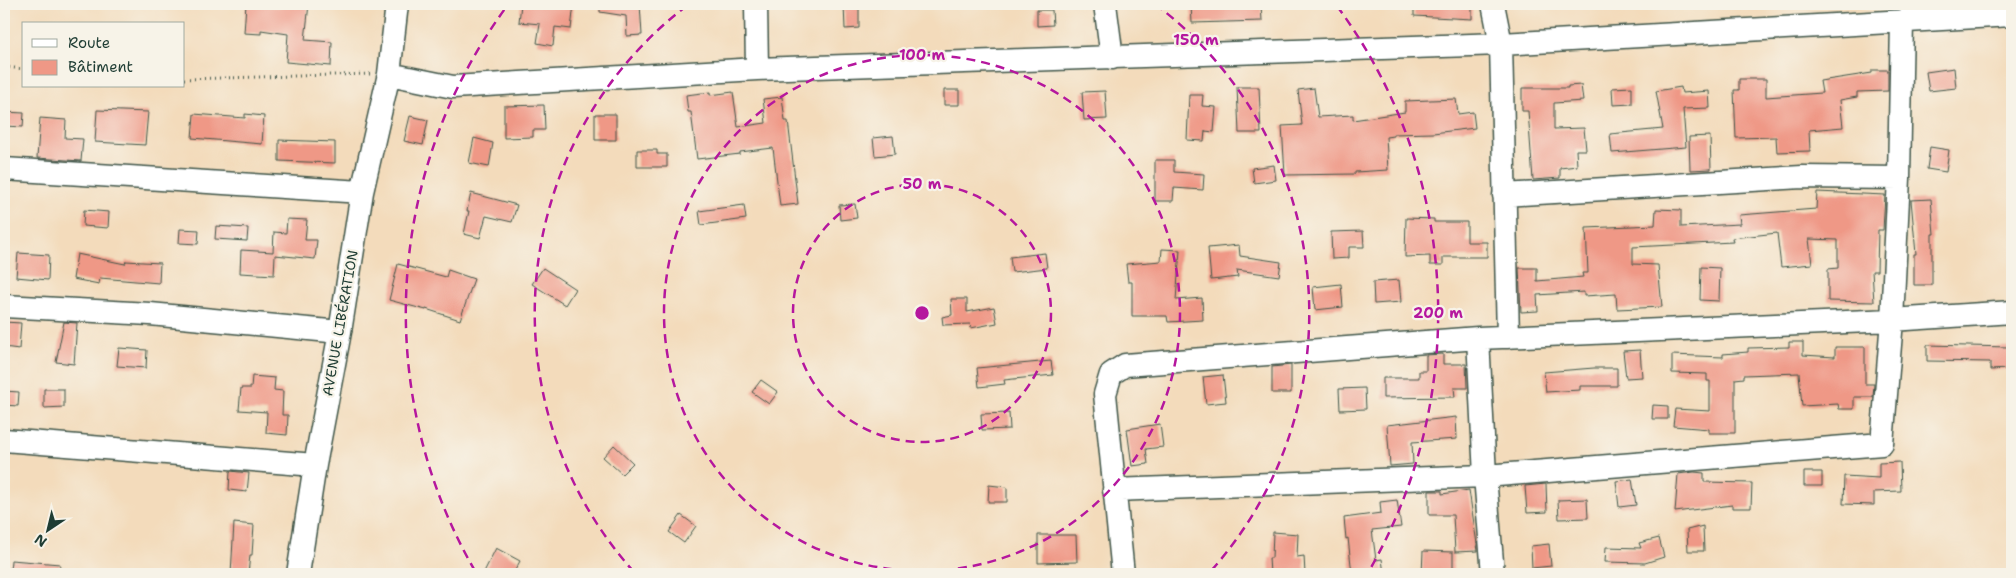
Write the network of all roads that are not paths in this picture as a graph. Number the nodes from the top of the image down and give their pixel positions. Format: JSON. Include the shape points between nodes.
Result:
{"nodes":[{"id":1,"x":397,"y":4,"type":"edge"},
{"id":2,"x":756,"y":4,"type":"edge"},
{"id":3,"x":1105,"y":4,"type":"edge"},
{"id":4,"x":1493,"y":4,"type":"edge"},
{"id":5,"x":2012,"y":15,"type":"edge"},
{"id":6,"x":1902,"y":21,"type":"junction"},
{"id":7,"x":1501,"y":44,"type":"junction"},
{"id":8,"x":1112,"y":58,"type":"junction"},
{"id":9,"x":757,"y":69,"type":"junction"},
{"id":10,"x":389,"y":74,"type":"junction"},
{"id":11,"x":4,"y":169,"type":"edge"},
{"id":12,"x":1899,"y":178,"type":"junction"},
{"id":13,"x":362,"y":192,"type":"junction"},
{"id":14,"x":1504,"y":195,"type":"junction"},
{"id":15,"x":4,"y":306,"type":"edge"},
{"id":16,"x":2012,"y":312,"type":"edge"},
{"id":17,"x":1892,"y":320,"type":"junction"},
{"id":18,"x":340,"y":332,"type":"junction"},
{"id":19,"x":1508,"y":337,"type":"junction"},
{"id":20,"x":1478,"y":338,"type":"junction"},
{"id":21,"x":4,"y":440,"type":"edge"},
{"id":22,"x":315,"y":465,"type":"junction"},
{"id":23,"x":1485,"y":476,"type":"junction"},
{"id":24,"x":1114,"y":490,"type":"junction"},
{"id":25,"x":298,"y":574,"type":"edge"},
{"id":26,"x":1123,"y":574,"type":"edge"},
{"id":27,"x":1493,"y":574,"type":"edge"}],
"edges":[{"from":1,"to":10,"type":"street","name":"AVENUE LIBÉRATION"},
{"from":2,"to":9,"type":"street"},
{"from":3,"to":8,"type":"street"},
{"from":4,"to":7,"type":"street"},
{"from":5,"to":6,"type":"street"},
{"from":6,"to":7,"type":"street"},
{"from":6,"to":12,"type":"street"},
{"from":7,"to":8,"type":"street"},
{"from":7,"to":14,"type":"street"},
{"from":8,"to":9,"type":"street"},
{"from":9,"to":10,"type":"street","via":[[453,87]]},
{"from":10,"to":13,"type":"street","name":"AVENUE LIBÉRATION"},
{"from":11,"to":13,"type":"street"},
{"from":12,"to":14,"type":"street","via":[[1802,177]]},
{"from":12,"to":17,"type":"street"},
{"from":13,"to":18,"type":"street","name":"AVENUE LIBÉRATION"},
{"from":14,"to":19,"type":"street"},
{"from":15,"to":18,"type":"street","via":[[150,314]]},
{"from":16,"to":17,"type":"street"},
{"from":17,"to":19,"type":"street"},
{"from":17,"to":23,"type":"street","via":[[1882,444]]},
{"from":18,"to":22,"type":"street","name":"AVENUE LIBÉRATION"},
{"from":19,"to":20,"type":"street"},
{"from":20,"to":23,"type":"street"},
{"from":20,"to":24,"type":"street","via":[[1125,365],[1111,374],[1104,394]]},
{"from":21,"to":22,"type":"street"},
{"from":22,"to":25,"type":"street","name":"AVENUE LIBÉRATION"},
{"from":23,"to":24,"type":"street"},
{"from":23,"to":27,"type":"street"},
{"from":24,"to":26,"type":"street"}]}
